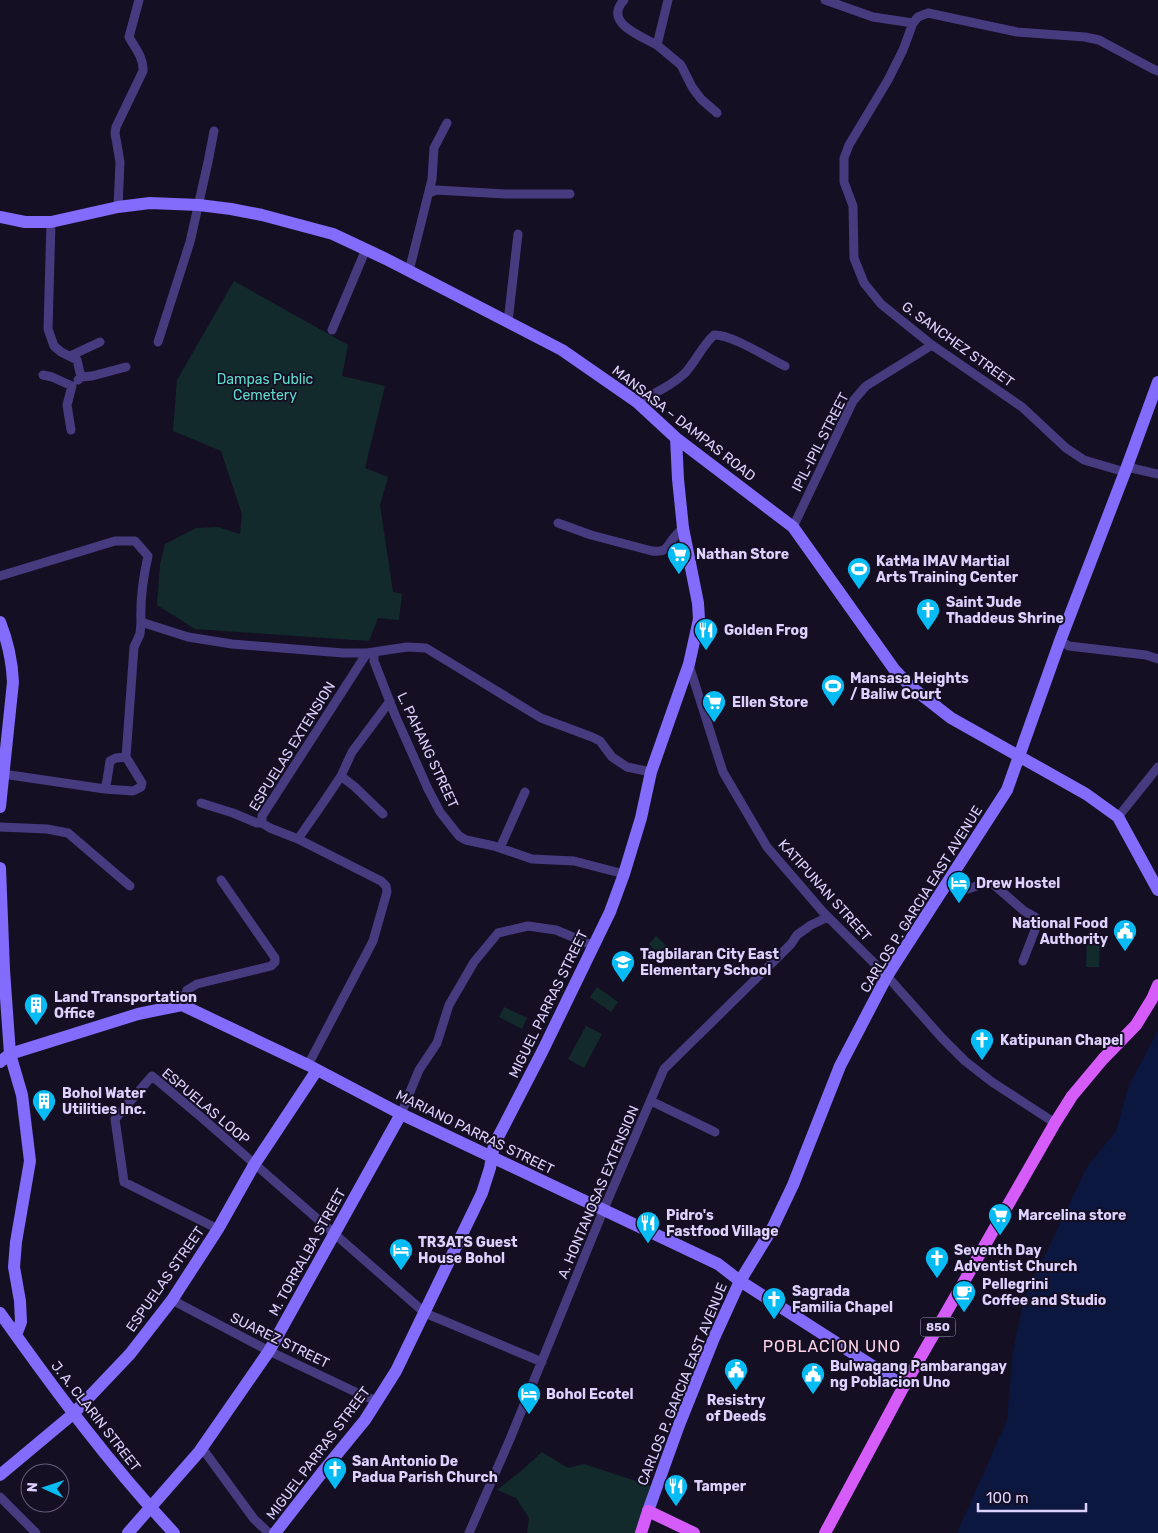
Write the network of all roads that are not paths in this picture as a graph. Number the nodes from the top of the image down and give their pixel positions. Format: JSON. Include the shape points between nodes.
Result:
{"nodes":[{"id":1,"x":139,"y":0,"type":"edge"},
{"id":2,"x":624,"y":0,"type":"edge"},
{"id":3,"x":668,"y":0,"type":"edge"},
{"id":4,"x":825,"y":0,"type":"edge"},
{"id":5,"x":913,"y":23,"type":"junction"},
{"id":6,"x":657,"y":45,"type":"junction"},
{"id":7,"x":1158,"y":70,"type":"edge"},
{"id":8,"x":717,"y":113,"type":"dead end"},
{"id":9,"x":447,"y":123,"type":"dead end"},
{"id":10,"x":214,"y":131,"type":"dead end"},
{"id":11,"x":429,"y":193,"type":"junction"},
{"id":12,"x":570,"y":194,"type":"dead end"},
{"id":13,"x":199,"y":205,"type":"junction"},
{"id":14,"x":118,"y":207,"type":"junction"},
{"id":15,"x":0,"y":217,"type":"edge"},
{"id":16,"x":51,"y":222,"type":"junction"},
{"id":17,"x":518,"y":234,"type":"dead end"},
{"id":18,"x":366,"y":249,"type":"junction"},
{"id":19,"x":409,"y":271,"type":"junction"},
{"id":20,"x":508,"y":322,"type":"junction"},
{"id":21,"x":332,"y":330,"type":"dead end"},
{"id":22,"x":100,"y":342,"type":"dead end"},
{"id":23,"x":158,"y":342,"type":"dead end"},
{"id":24,"x":932,"y":346,"type":"junction"},
{"id":25,"x":70,"y":356,"type":"junction"},
{"id":26,"x":785,"y":366,"type":"dead end"},
{"id":27,"x":126,"y":367,"type":"dead end"},
{"id":28,"x":43,"y":375,"type":"dead end"},
{"id":29,"x":81,"y":377,"type":"junction"},
{"id":30,"x":1158,"y":382,"type":"edge"},
{"id":31,"x":72,"y":386,"type":"junction"},
{"id":32,"x":637,"y":402,"type":"junction"},
{"id":33,"x":71,"y":430,"type":"dead end"},
{"id":34,"x":676,"y":438,"type":"junction"},
{"id":35,"x":1126,"y":470,"type":"junction"},
{"id":36,"x":1158,"y":474,"type":"edge"},
{"id":37,"x":558,"y":523,"type":"dead end"},
{"id":38,"x":793,"y":527,"type":"junction"},
{"id":39,"x":683,"y":528,"type":"junction"},
{"id":40,"x":0,"y":576,"type":"edge"},
{"id":41,"x":0,"y":622,"type":"edge"},
{"id":42,"x":141,"y":622,"type":"junction"},
{"id":43,"x":1060,"y":641,"type":"junction"},
{"id":44,"x":4,"y":642,"type":"edge"},
{"id":45,"x":370,"y":653,"type":"junction"},
{"id":46,"x":1158,"y":659,"type":"edge"},
{"id":47,"x":689,"y":664,"type":"junction"},
{"id":48,"x":390,"y":701,"type":"junction"},
{"id":49,"x":1019,"y":756,"type":"junction"},
{"id":50,"x":126,"y":757,"type":"junction"},
{"id":51,"x":1158,"y":767,"type":"edge"},
{"id":52,"x":651,"y":772,"type":"junction"},
{"id":53,"x":3,"y":774,"type":"junction"},
{"id":54,"x":341,"y":776,"type":"junction"},
{"id":55,"x":105,"y":789,"type":"junction"},
{"id":56,"x":524,"y":792,"type":"dead end"},
{"id":57,"x":201,"y":803,"type":"dead end"},
{"id":58,"x":0,"y":807,"type":"edge"},
{"id":59,"x":383,"y":814,"type":"dead end"},
{"id":60,"x":1118,"y":817,"type":"junction"},
{"id":61,"x":262,"y":823,"type":"junction"},
{"id":62,"x":0,"y":827,"type":"edge"},
{"id":63,"x":298,"y":839,"type":"junction"},
{"id":64,"x":500,"y":848,"type":"junction"},
{"id":65,"x":0,"y":868,"type":"edge"},
{"id":66,"x":624,"y":874,"type":"junction"},
{"id":67,"x":221,"y":880,"type":"dead end"},
{"id":68,"x":949,"y":881,"type":"junction"},
{"id":69,"x":130,"y":886,"type":"dead end"},
{"id":70,"x":1158,"y":890,"type":"edge"},
{"id":71,"x":1,"y":891,"type":"edge"},
{"id":72,"x":828,"y":917,"type":"junction"},
{"id":73,"x":594,"y":946,"type":"junction"},
{"id":74,"x":1023,"y":961,"type":"dead end"},
{"id":75,"x":2,"y":971,"type":"edge"},
{"id":76,"x":887,"y":976,"type":"junction"},
{"id":77,"x":1158,"y":985,"type":"edge"},
{"id":78,"x":182,"y":1005,"type":"junction"},
{"id":79,"x":5,"y":1058,"type":"edge"},
{"id":80,"x":313,"y":1067,"type":"junction"},
{"id":81,"x":650,"y":1101,"type":"junction"},
{"id":82,"x":400,"y":1114,"type":"junction"},
{"id":83,"x":1056,"y":1123,"type":"junction"},
{"id":84,"x":715,"y":1132,"type":"dead end"},
{"id":85,"x":492,"y":1157,"type":"junction"},
{"id":86,"x":254,"y":1165,"type":"junction"},
{"id":87,"x":604,"y":1211,"type":"junction"},
{"id":88,"x":218,"y":1228,"type":"junction"},
{"id":89,"x":334,"y":1234,"type":"junction"},
{"id":90,"x":740,"y":1281,"type":"junction"},
{"id":91,"x":172,"y":1300,"type":"junction"},
{"id":92,"x":425,"y":1312,"type":"junction"},
{"id":93,"x":0,"y":1313,"type":"edge"},
{"id":94,"x":16,"y":1335,"type":"junction"},
{"id":95,"x":270,"y":1351,"type":"junction"},
{"id":96,"x":542,"y":1362,"type":"junction"},
{"id":97,"x":904,"y":1386,"type":"junction"},
{"id":98,"x":378,"y":1400,"type":"junction"},
{"id":99,"x":73,"y":1414,"type":"junction"},
{"id":100,"x":202,"y":1448,"type":"junction"},
{"id":101,"x":0,"y":1475,"type":"edge"},
{"id":102,"x":0,"y":1497,"type":"edge"},
{"id":103,"x":150,"y":1508,"type":"junction"},
{"id":104,"x":648,"y":1511,"type":"junction"},
{"id":105,"x":36,"y":1533,"type":"edge"},
{"id":106,"x":128,"y":1533,"type":"edge"},
{"id":107,"x":174,"y":1533,"type":"edge"},
{"id":108,"x":269,"y":1533,"type":"edge"},
{"id":109,"x":275,"y":1533,"type":"edge"},
{"id":110,"x":469,"y":1533,"type":"edge"},
{"id":111,"x":641,"y":1533,"type":"edge"},
{"id":112,"x":694,"y":1533,"type":"edge"},
{"id":113,"x":824,"y":1533,"type":"edge"}],
"edges":[{"from":1,"to":14,"type":"street","via":[[129,37],[144,66],[116,127],[120,162]]},
{"from":2,"to":6,"type":"street","via":[[619,6],[622,25]]},
{"from":3,"to":6,"type":"street"},
{"from":4,"to":5,"type":"street","via":[[873,17]]},
{"from":5,"to":7,"type":"street","via":[[918,17],[928,14],[942,15],[1017,32],[1085,37],[1100,40]]},
{"from":5,"to":24,"type":"street","name":"G. SANCHEZ STREET","via":[[888,80],[849,145],[844,158],[844,182],[853,206],[854,258],[864,283],[881,304]]},
{"from":6,"to":8,"type":"street","via":[[681,64],[701,99]]},
{"from":9,"to":11,"type":"street","via":[[434,148]]},
{"from":10,"to":13,"type":"street"},
{"from":11,"to":12,"type":"street","via":[[436,190]]},
{"from":11,"to":19,"type":"street"},
{"from":13,"to":14,"type":"main road","name":"MANSASA – DAMPAS ROAD","via":[[150,203]]},
{"from":13,"to":18,"type":"main road","name":"MANSASA – DAMPAS ROAD","via":[[271,217],[333,234]]},
{"from":13,"to":23,"type":"street"},
{"from":14,"to":16,"type":"main road","name":"MANSASA – DAMPAS ROAD"},
{"from":15,"to":16,"type":"main road","name":"MANSASA – DAMPAS ROAD","via":[[25,222]]},
{"from":16,"to":25,"type":"street","via":[[48,329],[54,346]]},
{"from":17,"to":20,"type":"street"},
{"from":18,"to":19,"type":"main road","name":"MANSASA – DAMPAS ROAD"},
{"from":18,"to":21,"type":"street"},
{"from":19,"to":20,"type":"main road","name":"MANSASA – DAMPAS ROAD"},
{"from":20,"to":32,"type":"main road","name":"MANSASA – DAMPAS ROAD","via":[[562,350]]},
{"from":22,"to":25,"type":"street"},
{"from":24,"to":35,"type":"street","name":"G. SANCHEZ STREET","via":[[1022,407],[1066,448],[1084,460]]},
{"from":24,"to":38,"type":"street","name":"IPIL-IPIL STREET","via":[[866,386],[852,401]]},
{"from":25,"to":29,"type":"street","via":[[78,360]]},
{"from":26,"to":32,"type":"street","via":[[731,339],[714,335],[675,382]]},
{"from":27,"to":29,"type":"street"},
{"from":28,"to":31,"type":"street"},
{"from":29,"to":31,"type":"street"},
{"from":30,"to":35,"type":"main road","name":"CARLOS P. GARCIA EAST AVENUE"},
{"from":31,"to":33,"type":"street","via":[[67,405]]},
{"from":32,"to":34,"type":"main road","name":"MANSASA – DAMPAS ROAD"},
{"from":34,"to":38,"type":"main road","name":"MANSASA – DAMPAS ROAD"},
{"from":34,"to":39,"type":"main road","name":"MIGUEL PARRAS STREET"},
{"from":35,"to":36,"type":"street","name":"G. SANCHEZ STREET"},
{"from":35,"to":43,"type":"main road","name":"CARLOS P. GARCIA EAST AVENUE"},
{"from":37,"to":39,"type":"street","via":[[661,552]]},
{"from":38,"to":49,"type":"main road","name":"MANSASA – DAMPAS ROAD","via":[[894,669],[910,686],[951,718]]},
{"from":39,"to":47,"type":"main road","name":"MIGUEL PARRAS STREET","via":[[699,619]]},
{"from":40,"to":42,"type":"street","via":[[115,541],[135,541],[148,556]]},
{"from":41,"to":44,"type":"main road"},
{"from":42,"to":45,"type":"street","via":[[188,637],[232,644]]},
{"from":42,"to":50,"type":"street","via":[[134,648]]},
{"from":43,"to":46,"type":"street","via":[[1069,646]]},
{"from":43,"to":49,"type":"main road","name":"CARLOS P. GARCIA EAST AVENUE"},
{"from":44,"to":53,"type":"main road","via":[[12,661],[13,682]]},
{"from":45,"to":48,"type":"street","name":"L. PAHANG STREET"},
{"from":45,"to":52,"type":"street","via":[[407,647],[426,648],[541,718],[600,741],[612,757],[627,767]]},
{"from":45,"to":61,"type":"street","name":"ESPUELAS EXTENSION","via":[[262,816]]},
{"from":47,"to":52,"type":"main road","name":"MIGUEL PARRAS STREET"},
{"from":47,"to":72,"type":"street","name":"KATIPUNAN STREET","via":[[723,772],[766,847]]},
{"from":48,"to":54,"type":"street","via":[[352,752]]},
{"from":48,"to":64,"type":"street","name":"L. PAHANG STREET","via":[[428,789],[447,822],[466,840]]},
{"from":49,"to":60,"type":"main road","name":"MANSASA – DAMPAS ROAD","via":[[1086,794]]},
{"from":49,"to":68,"type":"main road","name":"CARLOS P. GARCIA EAST AVENUE","via":[[1007,790]]},
{"from":50,"to":55,"type":"street","via":[[110,761]]},
{"from":50,"to":55,"type":"street","via":[[142,783],[141,787],[133,791]]},
{"from":51,"to":60,"type":"street"},
{"from":52,"to":66,"type":"main road","name":"MIGUEL PARRAS STREET"},
{"from":53,"to":55,"type":"street"},
{"from":53,"to":58,"type":"main road"},
{"from":54,"to":59,"type":"street"},
{"from":54,"to":63,"type":"street"},
{"from":56,"to":64,"type":"street"},
{"from":57,"to":61,"type":"street"},
{"from":60,"to":70,"type":"main road","name":"MANSASA – DAMPAS ROAD"},
{"from":61,"to":63,"type":"street","name":"ESPUELAS EXTENSION"},
{"from":62,"to":69,"type":"street","via":[[68,833]]},
{"from":63,"to":80,"type":"street","name":"ESPUELAS EXTENSION","via":[[381,881],[387,892],[373,941]]},
{"from":64,"to":66,"type":"street","name":"L. PAHANG STREET","via":[[532,860],[574,861]]},
{"from":65,"to":71,"type":"main road"},
{"from":66,"to":73,"type":"main road","name":"MIGUEL PARRAS STREET"},
{"from":67,"to":78,"type":"street","via":[[275,962],[271,966],[197,984],[187,990]]},
{"from":68,"to":74,"type":"street","via":[[968,889],[985,882],[992,883],[1035,918],[1035,930]]},
{"from":68,"to":76,"type":"main road","name":"CARLOS P. GARCIA EAST AVENUE"},
{"from":71,"to":75,"type":"main road"},
{"from":72,"to":76,"type":"street","name":"KATIPUNAN STREET"},
{"from":72,"to":81,"type":"street","name":"A. HONTANOSAS EXTENSION","via":[[797,935],[664,1069]]},
{"from":73,"to":82,"type":"street","name":"M. TORRALBA STREET","via":[[556,930],[528,926],[498,933],[474,962],[449,1005],[436,1043],[419,1070]]},
{"from":73,"to":85,"type":"main road","name":"MIGUEL PARRAS STREET","via":[[494,1145]]},
{"from":75,"to":79,"type":"main road"},
{"from":76,"to":83,"type":"street","name":"KATIPUNAN STREET","via":[[965,1061]]},
{"from":76,"to":90,"type":"main road","name":"CARLOS P. GARCIA EAST AVENUE","via":[[840,1066],[773,1227]]},
{"from":77,"to":83,"type":"main road","number":"850","via":[[1136,1025],[1072,1096]]},
{"from":78,"to":79,"type":"main road","via":[[138,1014]]},
{"from":78,"to":80,"type":"main road","name":"MARIANO PARRAS STREET"},
{"from":79,"to":94,"type":"main road","via":[[22,1095],[30,1161],[16,1242],[14,1267],[21,1322]]},
{"from":80,"to":82,"type":"main road","name":"MARIANO PARRAS STREET"},
{"from":80,"to":86,"type":"main road","name":"ESPUELAS STREET"},
{"from":81,"to":84,"type":"street"},
{"from":81,"to":87,"type":"street","name":"A. HONTANOSAS EXTENSION"},
{"from":82,"to":85,"type":"main road","name":"MARIANO PARRAS STREET"},
{"from":82,"to":89,"type":"main road","name":"M. TORRALBA STREET"},
{"from":83,"to":97,"type":"main road","number":"850"},
{"from":85,"to":87,"type":"main road","name":"MARIANO PARRAS STREET"},
{"from":85,"to":92,"type":"main road","name":"MIGUEL PARRAS STREET","via":[[482,1193]]},
{"from":86,"to":88,"type":"main road","name":"ESPUELAS STREET"},
{"from":86,"to":88,"type":"street","name":"ESPUELAS LOOP","via":[[152,1076],[114,1119],[124,1182]]},
{"from":86,"to":89,"type":"street"},
{"from":87,"to":90,"type":"main road","name":"MARIANO PARRAS STREET","via":[[718,1264]]},
{"from":87,"to":96,"type":"street","name":"A. HONTANOSAS EXTENSION"},
{"from":88,"to":91,"type":"main road","name":"ESPUELAS STREET"},
{"from":89,"to":92,"type":"street"},
{"from":89,"to":95,"type":"main road","name":"M. TORRALBA STREET"},
{"from":90,"to":97,"type":"main road","name":"MARIANO PARRAS STREET"},
{"from":90,"to":104,"type":"main road","name":"CARLOS P. GARCIA EAST AVENUE","via":[[679,1424]]},
{"from":91,"to":95,"type":"street","name":"SUAREZ STREET"},
{"from":91,"to":99,"type":"main road","name":"ESPUELAS STREET","via":[[130,1354]]},
{"from":92,"to":96,"type":"street"},
{"from":92,"to":98,"type":"main road","name":"MIGUEL PARRAS STREET"},
{"from":93,"to":94,"type":"main road","name":"J. A. CLARIN STREET"},
{"from":94,"to":99,"type":"main road","name":"J. A. CLARIN STREET"},
{"from":95,"to":98,"type":"street","name":"SUAREZ STREET"},
{"from":95,"to":100,"type":"main road","name":"M. TORRALBA STREET"},
{"from":96,"to":110,"type":"street","name":"A. HONTANOSAS EXTENSION"},
{"from":97,"to":113,"type":"main road","number":"850"},
{"from":98,"to":109,"type":"main road","name":"MIGUEL PARRAS STREET"},
{"from":99,"to":101,"type":"main road","name":"ESPUELAS STREET"},
{"from":99,"to":103,"type":"main road","name":"J. A. CLARIN STREET"},
{"from":100,"to":103,"type":"main road","name":"M. TORRALBA STREET"},
{"from":100,"to":108,"type":"street","via":[[254,1519]]},
{"from":102,"to":105,"type":"street"},
{"from":103,"to":106,"type":"main road","name":"M. TORRALBA STREET"},
{"from":103,"to":107,"type":"main road","name":"J. A. CLARIN STREET"},
{"from":104,"to":111,"type":"main road","name":"CARLOS P. GARCIA EAST AVENUE"},
{"from":104,"to":112,"type":"main road"}]}
